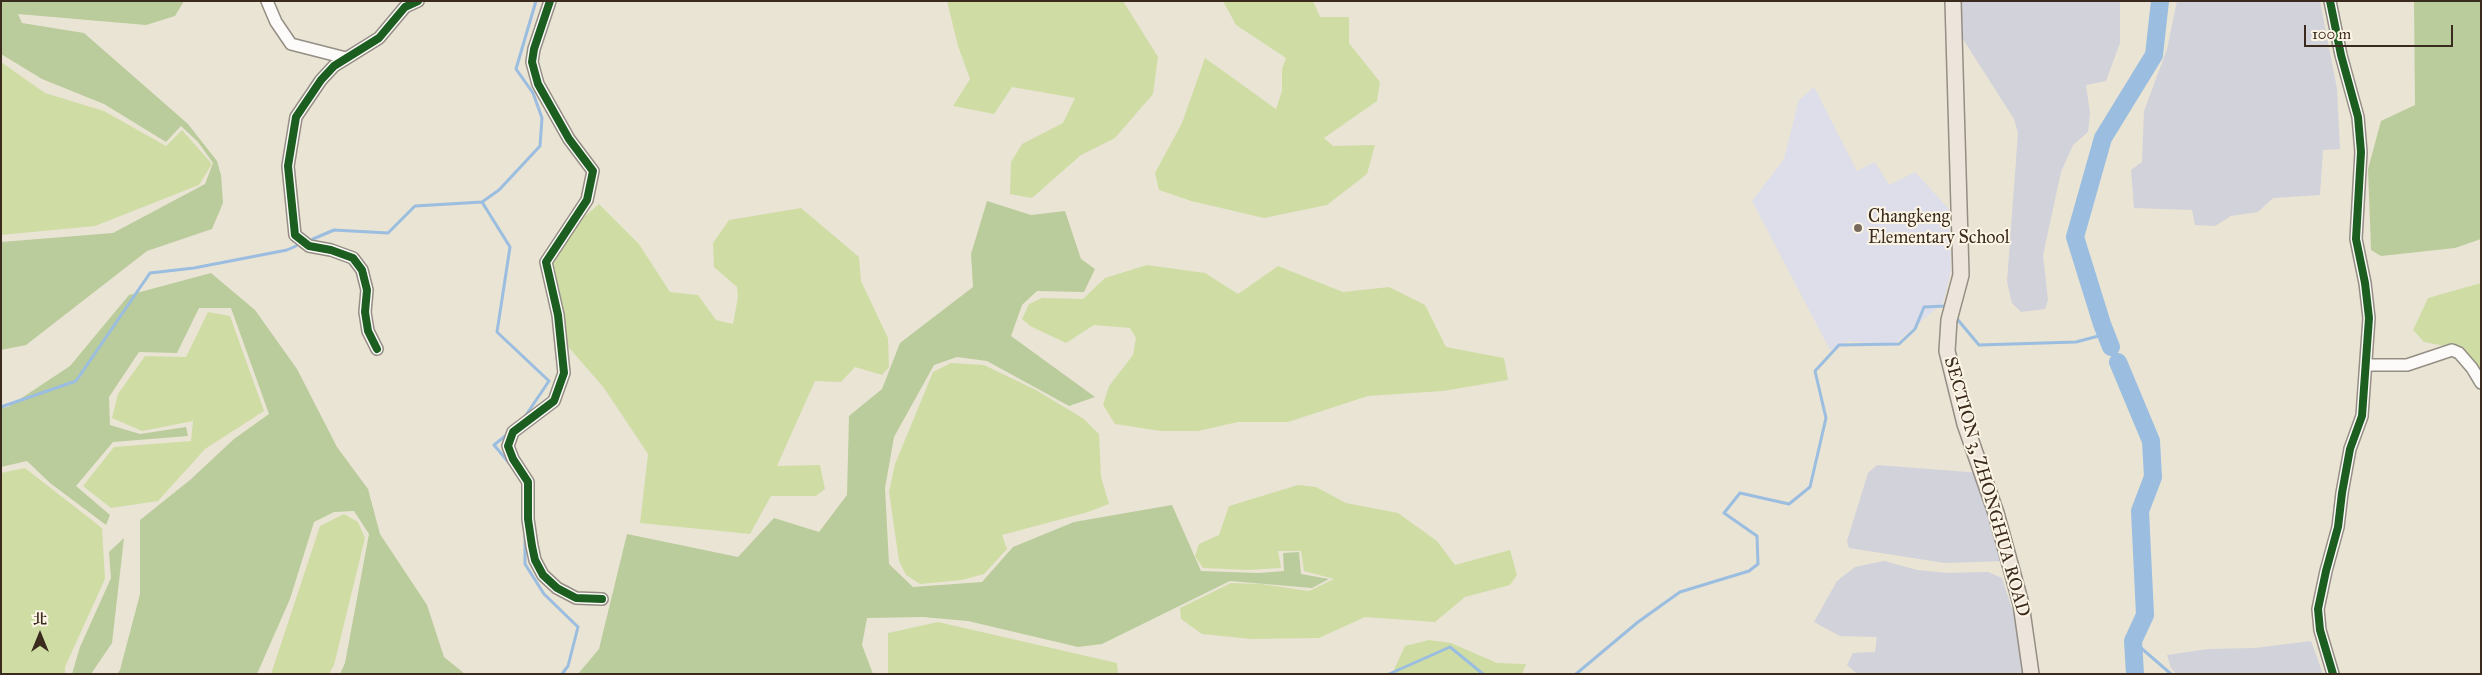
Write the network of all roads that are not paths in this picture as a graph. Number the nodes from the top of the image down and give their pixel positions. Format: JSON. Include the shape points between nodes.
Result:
{"nodes":[{"id":1,"x":267,"y":1,"type":"edge"},
{"id":2,"x":418,"y":1,"type":"edge"},
{"id":3,"x":550,"y":1,"type":"edge"},
{"id":4,"x":1953,"y":1,"type":"edge"},
{"id":5,"x":2330,"y":1,"type":"edge"},
{"id":6,"x":346,"y":58,"type":"junction"},
{"id":7,"x":377,"y":349,"type":"dead end"},
{"id":8,"x":2367,"y":364,"type":"junction"},
{"id":9,"x":2481,"y":383,"type":"edge"},
{"id":10,"x":602,"y":599,"type":"dead end"},
{"id":11,"x":2031,"y":674,"type":"edge"},
{"id":12,"x":2333,"y":674,"type":"edge"}],
"edges":[{"from":1,"to":6,"type":"street","via":[[291,44]]},
{"from":2,"to":6,"type":"street","via":[[405,7],[379,38]]},
{"from":3,"to":10,"type":"street","via":[[532,62],[538,84],[569,139],[593,171],[587,200],[546,262],[558,315],[564,373],[554,401],[513,432],[508,446],[528,482],[532,546],[542,575],[576,598]]},
{"from":4,"to":11,"type":"main road","name":"SECTION 3, ZHONGHUA ROAD","via":[[1960,275],[1947,351],[1965,424],[1996,513],[2021,604]]},
{"from":5,"to":8,"type":"street","via":[[2358,117],[2361,152],[2356,239],[2369,318]]},
{"from":6,"to":7,"type":"street","via":[[320,80],[296,117],[288,166],[295,234],[309,246],[332,250],[353,258],[358,264],[367,290],[365,312],[368,331]]},
{"from":8,"to":9,"type":"street","via":[[2407,364],[2452,350],[2459,353]]},
{"from":8,"to":12,"type":"street","via":[[2362,416],[2350,449],[2338,527],[2318,610],[2320,630]]}]}
